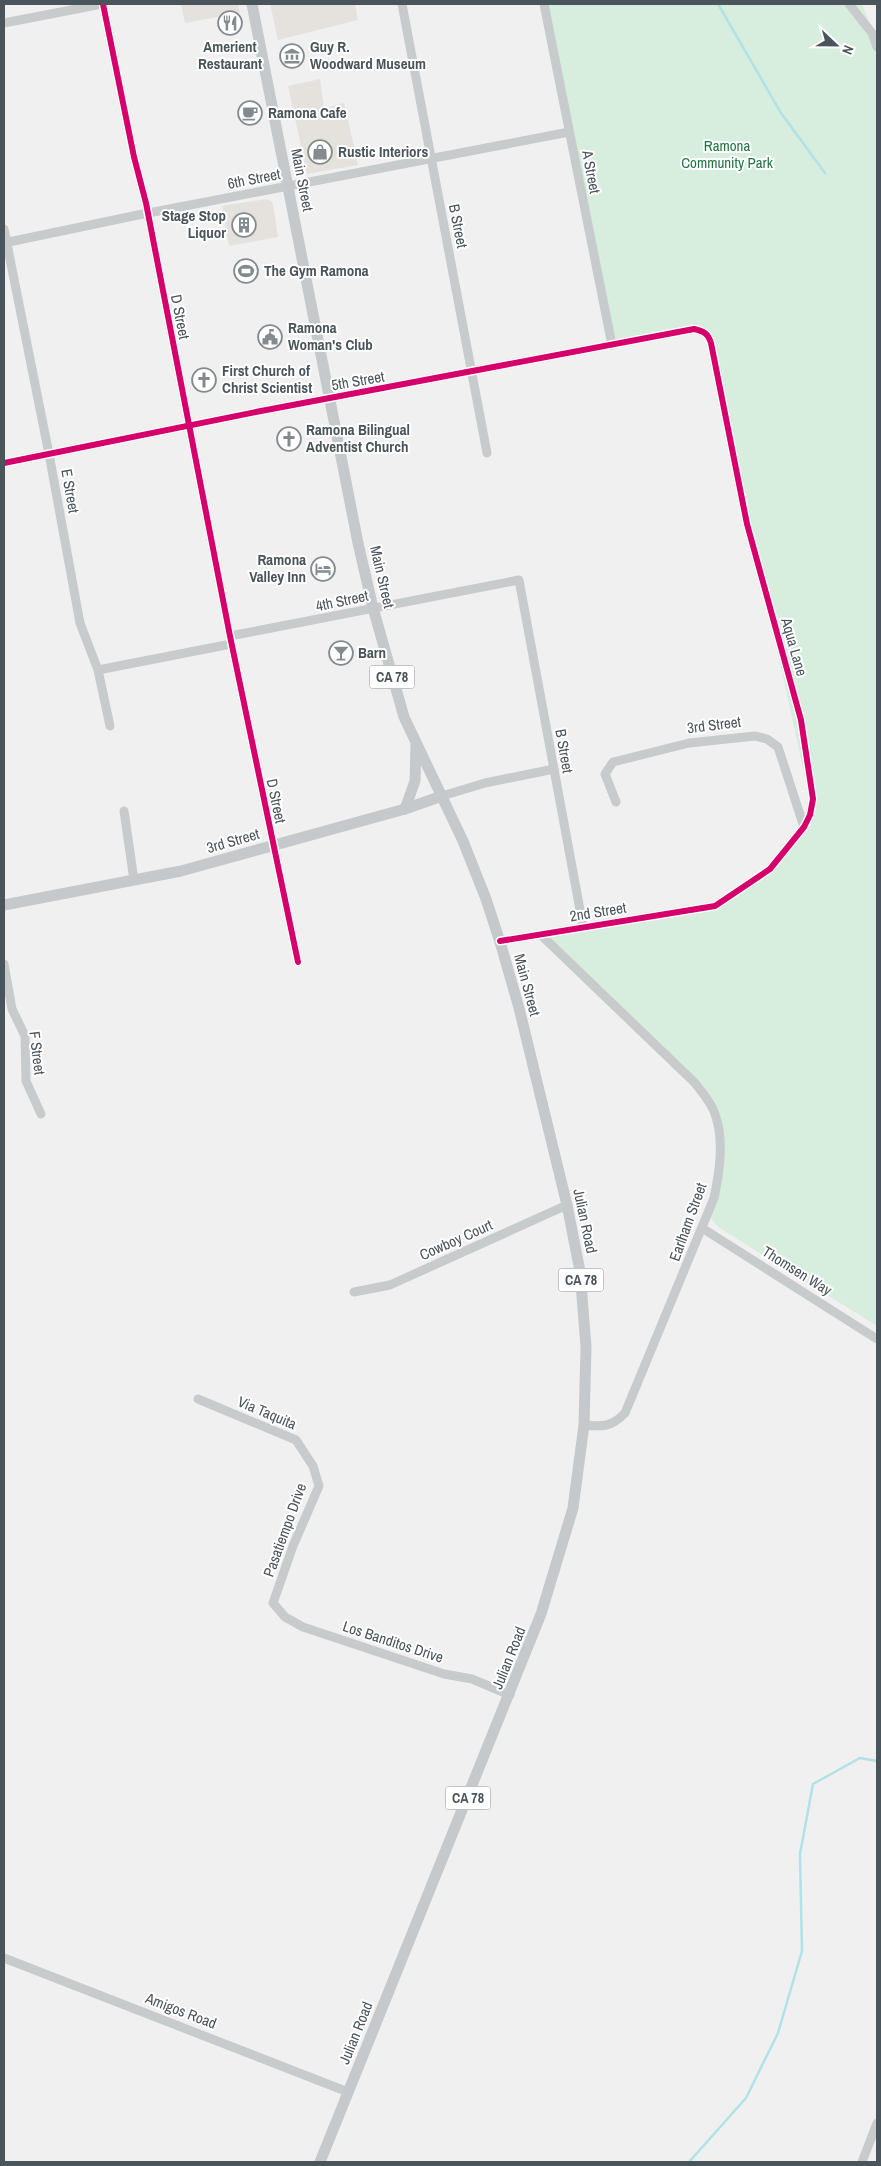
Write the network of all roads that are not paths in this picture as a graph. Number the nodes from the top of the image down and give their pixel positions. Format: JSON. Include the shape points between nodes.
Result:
{"nodes":[{"id":1,"x":103,"y":4,"type":"edge"},
{"id":2,"x":252,"y":4,"type":"edge"},
{"id":3,"x":402,"y":4,"type":"edge"},
{"id":4,"x":544,"y":4,"type":"edge"},
{"id":5,"x":849,"y":4,"type":"edge"},
{"id":6,"x":4,"y":23,"type":"edge"},
{"id":7,"x":877,"y":47,"type":"edge"},
{"id":8,"x":569,"y":132,"type":"junction"},
{"id":9,"x":432,"y":158,"type":"junction"},
{"id":10,"x":288,"y":186,"type":"junction"},
{"id":11,"x":148,"y":213,"type":"junction"},
{"id":12,"x":4,"y":229,"type":"edge"},
{"id":13,"x":5,"y":243,"type":"edge"},
{"id":14,"x":711,"y":343,"type":"joint"},
{"id":15,"x":612,"y":345,"type":"junction"},
{"id":16,"x":472,"y":372,"type":"junction"},
{"id":17,"x":331,"y":398,"type":"junction"},
{"id":18,"x":189,"y":427,"type":"junction"},
{"id":19,"x":488,"y":453,"type":"dead end"},
{"id":20,"x":49,"y":454,"type":"junction"},
{"id":21,"x":4,"y":463,"type":"edge"},
{"id":22,"x":519,"y":580,"type":"joint"},
{"id":23,"x":373,"y":608,"type":"junction"},
{"id":24,"x":230,"y":640,"type":"junction"},
{"id":25,"x":98,"y":670,"type":"junction"},
{"id":26,"x":110,"y":726,"type":"dead end"},
{"id":27,"x":416,"y":744,"type":"junction"},
{"id":28,"x":554,"y":769,"type":"junction"},
{"id":29,"x":442,"y":796,"type":"junction"},
{"id":30,"x":616,"y":802,"type":"dead end"},
{"id":31,"x":405,"y":809,"type":"junction"},
{"id":32,"x":124,"y":811,"type":"dead end"},
{"id":33,"x":804,"y":827,"type":"junction"},
{"id":34,"x":272,"y":844,"type":"junction"},
{"id":35,"x":134,"y":880,"type":"junction"},
{"id":36,"x":4,"y":904,"type":"edge"},
{"id":37,"x":701,"y":909,"type":"joint"},
{"id":38,"x":583,"y":926,"type":"junction"},
{"id":39,"x":542,"y":936,"type":"junction"},
{"id":40,"x":500,"y":941,"type":"junction"},
{"id":41,"x":298,"y":962,"type":"dead end"},
{"id":42,"x":4,"y":964,"type":"edge"},
{"id":43,"x":41,"y":1114,"type":"dead end"},
{"id":44,"x":551,"y":1137,"type":"joint"},
{"id":45,"x":567,"y":1205,"type":"junction"},
{"id":46,"x":702,"y":1228,"type":"junction"},
{"id":47,"x":354,"y":1292,"type":"dead end"},
{"id":48,"x":877,"y":1338,"type":"edge"},
{"id":49,"x":198,"y":1400,"type":"dead end"},
{"id":50,"x":584,"y":1425,"type":"junction"},
{"id":51,"x":313,"y":1466,"type":"joint"},
{"id":52,"x":274,"y":1603,"type":"joint"},
{"id":53,"x":510,"y":1694,"type":"junction"},
{"id":54,"x":4,"y":1958,"type":"edge"},
{"id":55,"x":348,"y":2092,"type":"junction"},
{"id":56,"x":877,"y":2123,"type":"edge"},
{"id":57,"x":320,"y":2162,"type":"edge"},
{"id":58,"x":862,"y":2162,"type":"edge"}],
"edges":[{"from":1,"to":6,"type":"street"},
{"from":1,"to":11,"type":"street","name":"D Street"},
{"from":2,"to":10,"type":"main road","name":"Main Street","number":"CA 78"},
{"from":3,"to":9,"type":"street","name":"B Street"},
{"from":4,"to":8,"type":"street","name":"A Street"},
{"from":5,"to":7,"type":"street","via":[[872,33]]},
{"from":8,"to":9,"type":"street","name":"6th Street"},
{"from":8,"to":15,"type":"street","name":"A Street"},
{"from":9,"to":10,"type":"street","name":"6th Street"},
{"from":9,"to":16,"type":"street","name":"B Street"},
{"from":10,"to":11,"type":"street","name":"6th Street"},
{"from":10,"to":17,"type":"main road","name":"Main Street","number":"CA 78"},
{"from":11,"to":13,"type":"street","name":"6th Street"},
{"from":11,"to":18,"type":"street","name":"D Street"},
{"from":12,"to":13,"type":"street","name":"E Street"},
{"from":13,"to":20,"type":"street","name":"E Street"},
{"from":14,"to":15,"type":"street","name":"5th Street","via":[[703,331],[694,329]]},
{"from":14,"to":33,"type":"street","name":"Aqua Lane","via":[[747,524],[801,720],[813,799]]},
{"from":15,"to":16,"type":"street","name":"5th Street"},
{"from":16,"to":17,"type":"street","name":"5th Street"},
{"from":16,"to":19,"type":"street","name":"B Street"},
{"from":17,"to":18,"type":"street","name":"5th Street"},
{"from":17,"to":23,"type":"main road","name":"Main Street","number":"CA 78"},
{"from":18,"to":20,"type":"street","name":"5th Street"},
{"from":18,"to":24,"type":"street","name":"D Street"},
{"from":20,"to":21,"type":"street","name":"5th Street"},
{"from":20,"to":25,"type":"street","name":"E Street","via":[[80,623]]},
{"from":22,"to":23,"type":"street","name":"4th Street"},
{"from":22,"to":28,"type":"street","name":"B Street"},
{"from":23,"to":24,"type":"street","name":"4th Street"},
{"from":23,"to":27,"type":"main road","name":"Main Street","number":"CA 78","via":[[404,717]]},
{"from":24,"to":25,"type":"street","name":"4th Street"},
{"from":24,"to":34,"type":"street","name":"D Street"},
{"from":25,"to":26,"type":"street","name":"E Street"},
{"from":27,"to":29,"type":"main road","name":"Main Street","number":"CA 78"},
{"from":27,"to":31,"type":"main road","via":[[415,781]]},
{"from":28,"to":29,"type":"street","name":"3rd Street"},
{"from":28,"to":38,"type":"street","name":"B Street"},
{"from":29,"to":31,"type":"main road","name":"3rd Street"},
{"from":29,"to":40,"type":"main road","name":"Main Street","number":"CA 78","via":[[467,850]]},
{"from":30,"to":33,"type":"street","name":"3rd Street","via":[[606,774],[613,762],[688,742],[755,736],[778,747]]},
{"from":31,"to":34,"type":"main road","name":"3rd Street"},
{"from":32,"to":35,"type":"street"},
{"from":33,"to":37,"type":"street","name":"Aqua Lane","via":[[770,869],[715,906]]},
{"from":34,"to":35,"type":"main road","name":"3rd Street","via":[[181,871]]},
{"from":34,"to":41,"type":"street","name":"D Street"},
{"from":35,"to":36,"type":"main road","name":"3rd Street"},
{"from":37,"to":38,"type":"street","name":"2nd Street"},
{"from":38,"to":39,"type":"street","name":"2nd Street"},
{"from":39,"to":40,"type":"street","name":"2nd Street"},
{"from":39,"to":46,"type":"street","name":"Earlham Street","via":[[695,1083],[708,1101],[714,1112],[720,1141],[720,1172]]},
{"from":40,"to":44,"type":"main road","name":"Main Street","number":"CA 78"},
{"from":42,"to":43,"type":"street","name":"F Street","via":[[12,1008],[24,1036],[26,1080]]},
{"from":44,"to":45,"type":"main road","name":"Julian Road","number":"CA 78"},
{"from":45,"to":47,"type":"street","name":"Cowboy Court","via":[[390,1285]]},
{"from":45,"to":50,"type":"main road","name":"Julian Road","number":"CA 78","via":[[580,1270],[586,1347]]},
{"from":46,"to":48,"type":"street","name":"Thomsen Way"},
{"from":46,"to":50,"type":"street","name":"Earlham Street","via":[[625,1413],[617,1422],[604,1427]]},
{"from":49,"to":51,"type":"street","name":"Via Taquita","via":[[296,1440]]},
{"from":50,"to":53,"type":"main road","name":"Julian Road","number":"CA 78","via":[[568,1528],[542,1614]]},
{"from":51,"to":52,"type":"street","name":"Pasatiempo Drive","via":[[318,1486]]},
{"from":52,"to":53,"type":"street","name":"Los Banditos Drive","via":[[285,1617],[303,1627],[444,1674],[472,1679]]},
{"from":53,"to":55,"type":"main road","name":"Julian Road","number":"CA 78"},
{"from":54,"to":55,"type":"street","name":"Amigos Road"},
{"from":55,"to":57,"type":"main road","name":"Julian Road","number":"CA 78"},
{"from":56,"to":58,"type":"street"}]}
